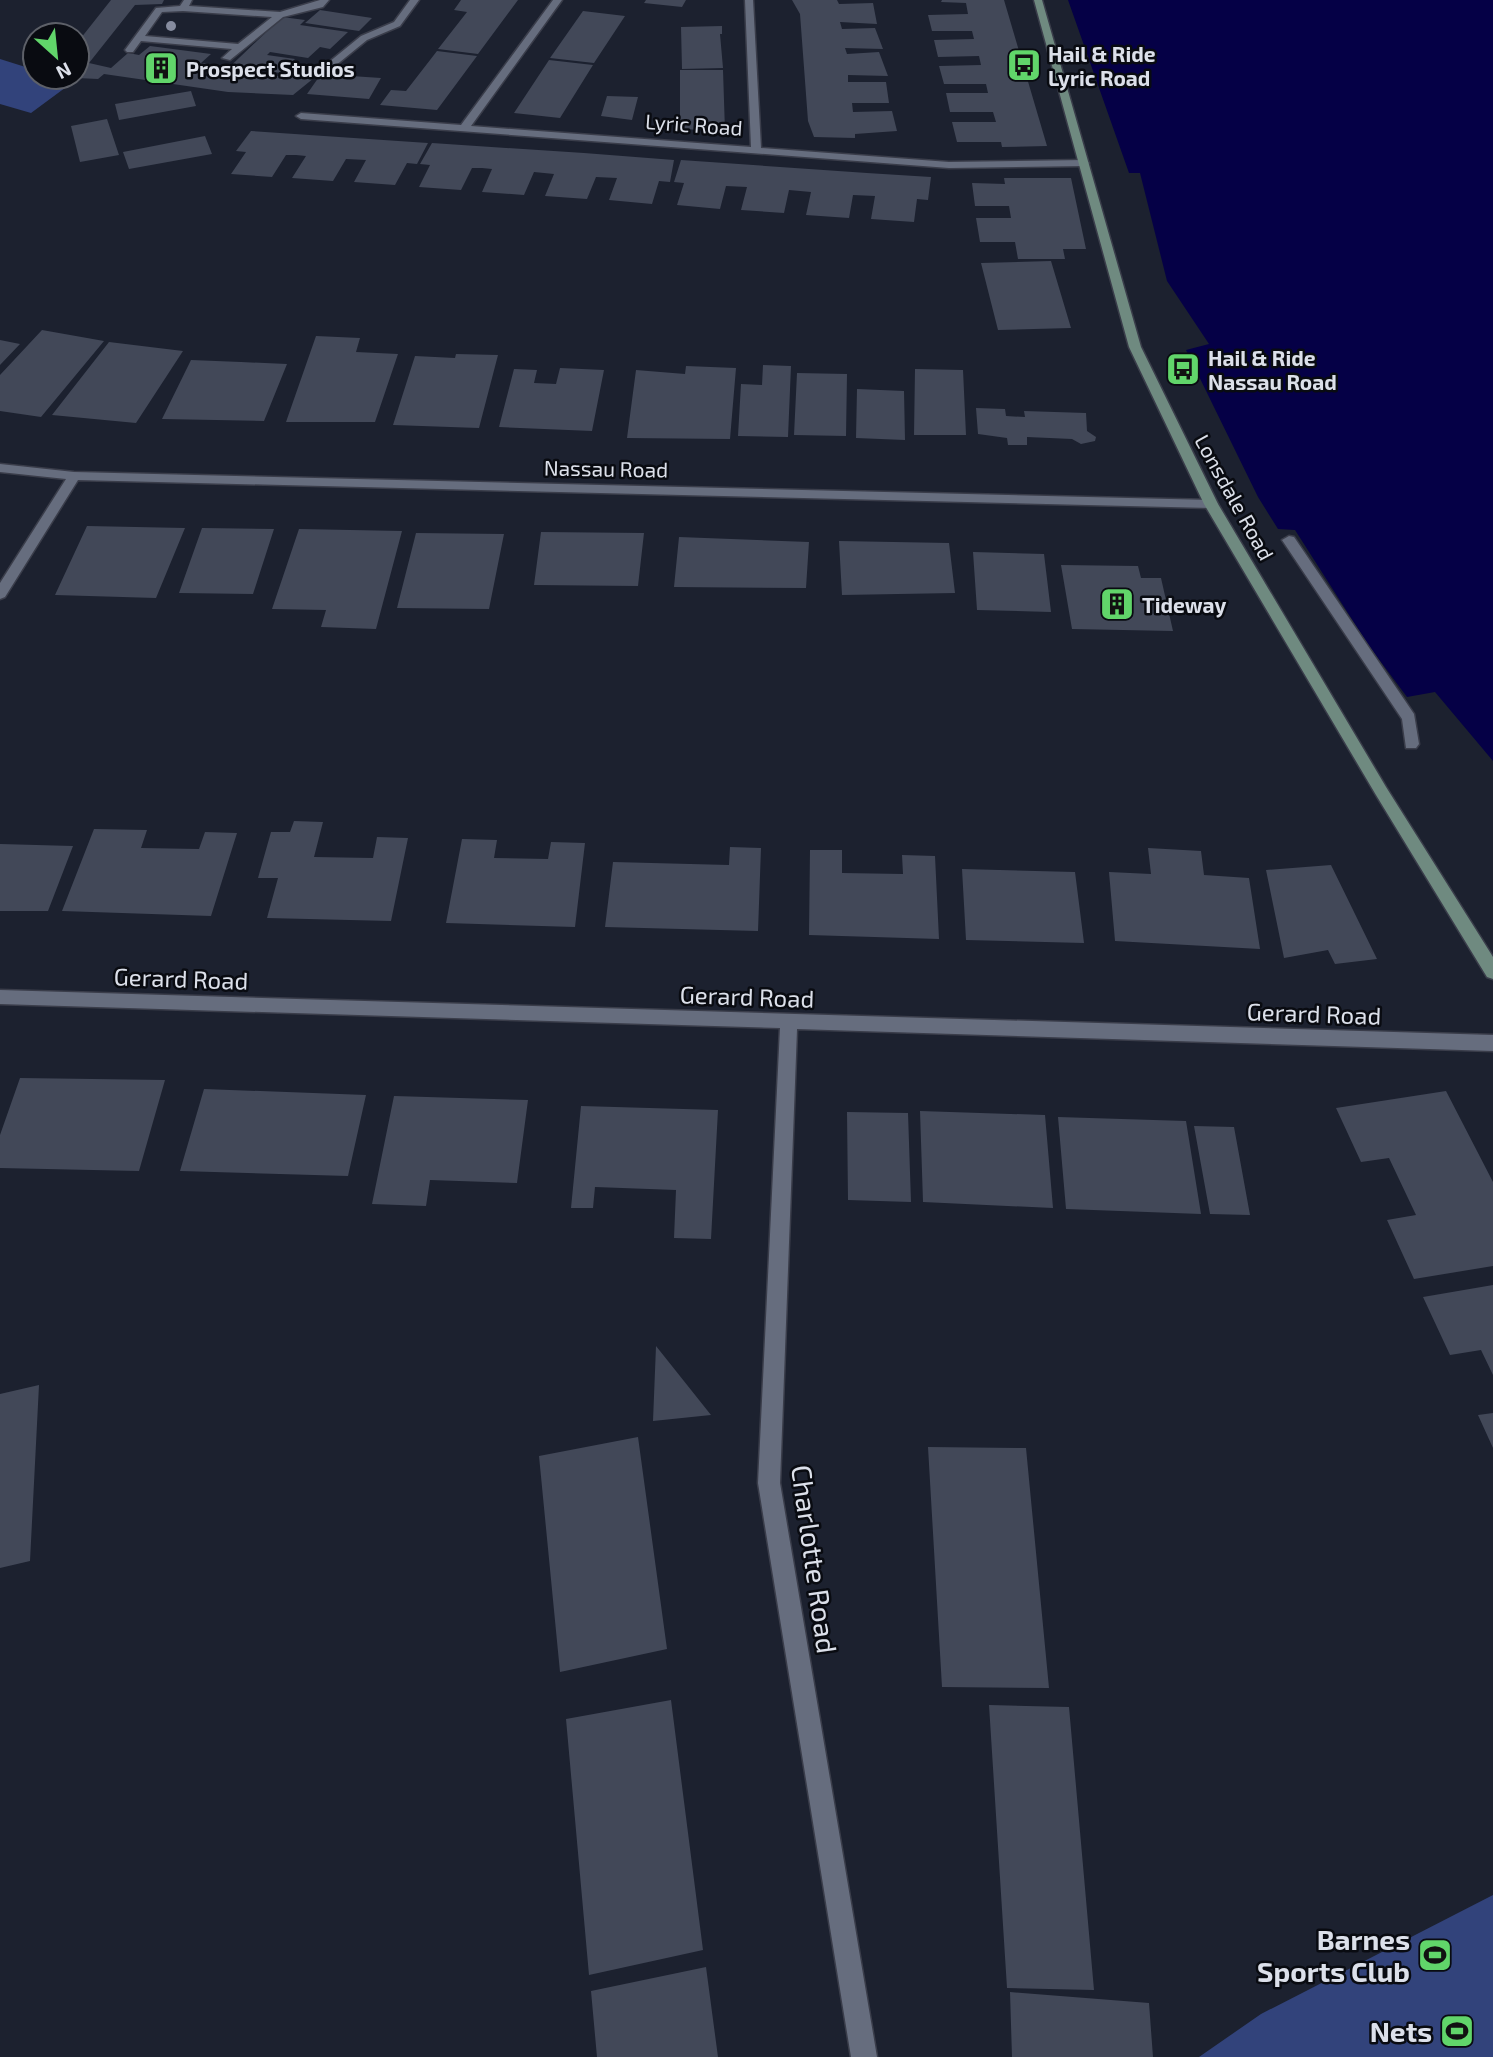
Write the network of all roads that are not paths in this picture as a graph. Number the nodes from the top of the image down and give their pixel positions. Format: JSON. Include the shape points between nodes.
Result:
{"nodes":[{"id":1,"x":325,"y":0,"type":"edge"},
{"id":2,"x":415,"y":0,"type":"edge"},
{"id":3,"x":558,"y":0,"type":"edge"},
{"id":4,"x":749,"y":0,"type":"edge"},
{"id":5,"x":1038,"y":0,"type":"edge"},
{"id":6,"x":185,"y":4,"type":"edge"},
{"id":7,"x":280,"y":15,"type":"junction"},
{"id":8,"x":138,"y":38,"type":"junction"},
{"id":9,"x":240,"y":47,"type":"junction"},
{"id":10,"x":130,"y":50,"type":"dead end"},
{"id":11,"x":227,"y":58,"type":"dead end"},
{"id":12,"x":321,"y":73,"type":"dead end"},
{"id":13,"x":301,"y":116,"type":"dead end"},
{"id":14,"x":465,"y":127,"type":"junction"},
{"id":15,"x":756,"y":148,"type":"junction"},
{"id":16,"x":1084,"y":163,"type":"junction"},
{"id":17,"x":0,"y":468,"type":"edge"},
{"id":18,"x":74,"y":476,"type":"junction"},
{"id":19,"x":1211,"y":503,"type":"junction"},
{"id":20,"x":1289,"y":540,"type":"dead end"},
{"id":21,"x":0,"y":594,"type":"edge"},
{"id":22,"x":1411,"y":744,"type":"dead end"},
{"id":23,"x":1493,"y":972,"type":"edge"},
{"id":24,"x":0,"y":997,"type":"edge"},
{"id":25,"x":789,"y":1022,"type":"junction"},
{"id":26,"x":1493,"y":1043,"type":"edge"},
{"id":27,"x":864,"y":2057,"type":"edge"}],
"edges":[{"from":1,"to":7,"type":"street"},
{"from":2,"to":12,"type":"street","via":[[397,24],[364,38]]},
{"from":3,"to":14,"type":"street"},
{"from":4,"to":15,"type":"street"},
{"from":5,"to":16,"type":"main road","name":"Lonsdale Road"},
{"from":6,"to":7,"type":"street"},
{"from":6,"to":8,"type":"street","via":[[159,10]]},
{"from":7,"to":9,"type":"street"},
{"from":8,"to":9,"type":"street"},
{"from":8,"to":10,"type":"street"},
{"from":9,"to":11,"type":"street"},
{"from":13,"to":14,"type":"street","name":"Lyric Road"},
{"from":14,"to":15,"type":"street","name":"Lyric Road"},
{"from":15,"to":16,"type":"street","name":"Lyric Road","via":[[948,165]]},
{"from":16,"to":19,"type":"main road","name":"Lonsdale Road","via":[[1135,347]]},
{"from":17,"to":18,"type":"street","name":"Nassau Road"},
{"from":18,"to":19,"type":"street","name":"Nassau Road"},
{"from":18,"to":21,"type":"street"},
{"from":19,"to":23,"type":"main road","name":"Lonsdale Road"},
{"from":20,"to":22,"type":"street","via":[[1409,718]]},
{"from":24,"to":25,"type":"street","name":"Gerard Road"},
{"from":25,"to":26,"type":"street","name":"Gerard Road"},
{"from":25,"to":27,"type":"street","name":"Charlotte Road","via":[[769,1483]]}]}
